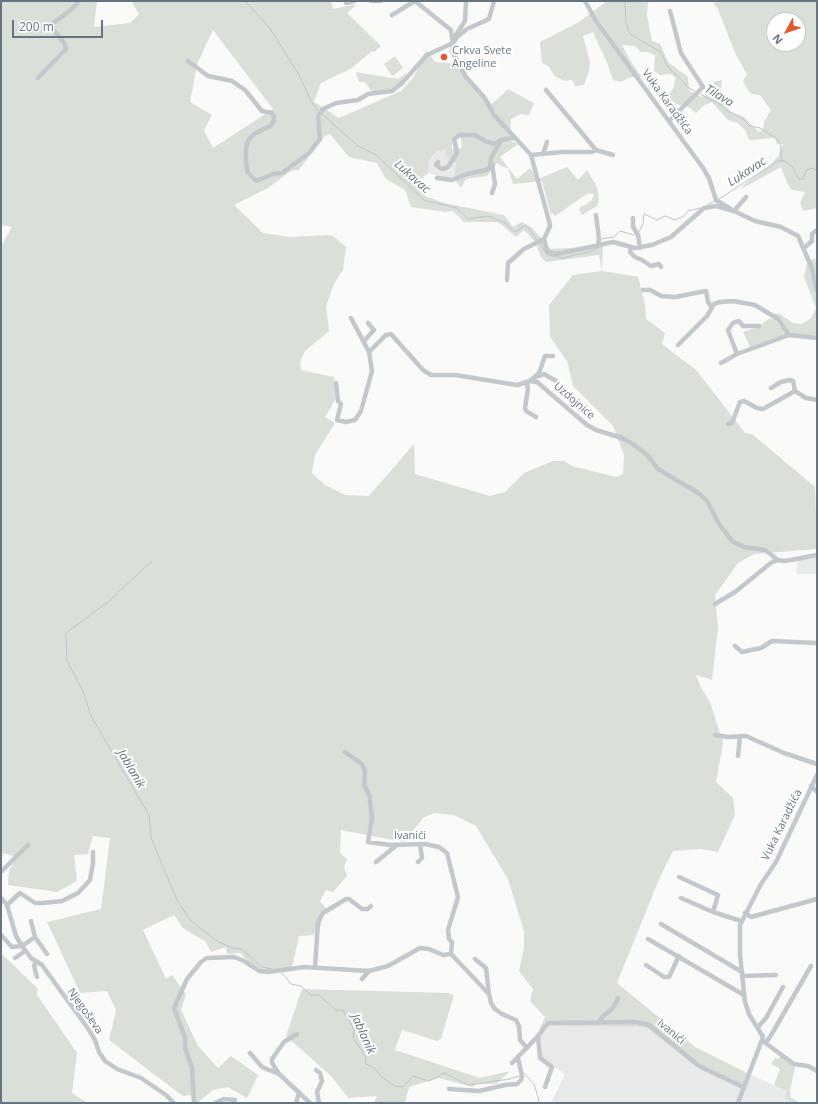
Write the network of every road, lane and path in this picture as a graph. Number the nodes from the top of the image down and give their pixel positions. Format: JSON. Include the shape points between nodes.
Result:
{"nodes":[{"id":1,"x":78,"y":1,"type":"edge"},
{"id":2,"x":354,"y":1,"type":"edge"},
{"id":3,"x":371,"y":1,"type":"edge"},
{"id":4,"x":381,"y":1,"type":"edge"},
{"id":5,"x":415,"y":1,"type":"edge"},
{"id":6,"x":466,"y":1,"type":"edge"},
{"id":7,"x":494,"y":1,"type":"edge"},
{"id":8,"x":585,"y":1,"type":"edge"},
{"id":9,"x":346,"y":3,"type":"dead end"},
{"id":10,"x":670,"y":11,"type":"dead end"},
{"id":11,"x":392,"y":15,"type":"dead end"},
{"id":12,"x":452,"y":43,"type":"junction"},
{"id":13,"x":188,"y":61,"type":"dead end"},
{"id":14,"x":38,"y":78,"type":"dead end"},
{"id":15,"x":546,"y":90,"type":"dead end"},
{"id":16,"x":669,"y":121,"type":"junction"},
{"id":17,"x":514,"y":138,"type":"junction"},
{"id":18,"x":501,"y":140,"type":"junction"},
{"id":19,"x":547,"y":142,"type":"dead end"},
{"id":20,"x":596,"y":150,"type":"junction"},
{"id":21,"x":543,"y":154,"type":"junction"},
{"id":22,"x":531,"y":155,"type":"junction"},
{"id":23,"x":613,"y":155,"type":"dead end"},
{"id":24,"x":438,"y":162,"type":"dead end"},
{"id":25,"x":492,"y":164,"type":"junction"},
{"id":26,"x":437,"y":178,"type":"dead end"},
{"id":27,"x":492,"y":193,"type":"dead end"},
{"id":28,"x":746,"y":197,"type":"dead end"},
{"id":29,"x":734,"y":211,"type":"junction"},
{"id":30,"x":596,"y":215,"type":"dead end"},
{"id":31,"x":633,"y":218,"type":"dead end"},
{"id":32,"x":817,"y":230,"type":"edge"},
{"id":33,"x":540,"y":241,"type":"junction"},
{"id":34,"x":598,"y":245,"type":"junction"},
{"id":35,"x":631,"y":248,"type":"junction"},
{"id":36,"x":640,"y":248,"type":"junction"},
{"id":37,"x":804,"y":248,"type":"junction"},
{"id":38,"x":661,"y":267,"type":"dead end"},
{"id":39,"x":507,"y":280,"type":"dead end"},
{"id":40,"x":643,"y":290,"type":"dead end"},
{"id":41,"x":817,"y":290,"type":"edge"},
{"id":42,"x":712,"y":307,"type":"junction"},
{"id":43,"x":351,"y":318,"type":"dead end"},
{"id":44,"x":368,"y":323,"type":"dead end"},
{"id":45,"x":759,"y":326,"type":"dead end"},
{"id":46,"x":789,"y":335,"type":"junction"},
{"id":47,"x":817,"y":338,"type":"edge"},
{"id":48,"x":364,"y":341,"type":"junction"},
{"id":49,"x":678,"y":345,"type":"dead end"},
{"id":50,"x":369,"y":352,"type":"junction"},
{"id":51,"x":737,"y":354,"type":"junction"},
{"id":52,"x":553,"y":356,"type":"dead end"},
{"id":53,"x":721,"y":363,"type":"dead end"},
{"id":54,"x":536,"y":377,"type":"junction"},
{"id":55,"x":529,"y":382,"type":"junction"},
{"id":56,"x":558,"y":382,"type":"dead end"},
{"id":57,"x":336,"y":383,"type":"dead end"},
{"id":58,"x":771,"y":388,"type":"dead end"},
{"id":59,"x":795,"y":391,"type":"junction"},
{"id":60,"x":817,"y":400,"type":"edge"},
{"id":61,"x":536,"y":418,"type":"dead end"},
{"id":62,"x":728,"y":424,"type":"dead end"},
{"id":63,"x":817,"y":555,"type":"edge"},
{"id":64,"x":778,"y":560,"type":"junction"},
{"id":65,"x":715,"y":604,"type":"dead end"},
{"id":66,"x":817,"y":643,"type":"edge"},
{"id":67,"x":734,"y":646,"type":"dead end"},
{"id":68,"x":715,"y":735,"type":"dead end"},
{"id":69,"x":740,"y":736,"type":"junction"},
{"id":70,"x":345,"y":752,"type":"dead end"},
{"id":71,"x":738,"y":756,"type":"dead end"},
{"id":72,"x":817,"y":764,"type":"edge"},
{"id":73,"x":817,"y":775,"type":"edge"},
{"id":74,"x":811,"y":786,"type":"junction"},
{"id":75,"x":817,"y":792,"type":"edge"},
{"id":76,"x":420,"y":844,"type":"junction"},
{"id":77,"x":28,"y":845,"type":"dead end"},
{"id":78,"x":397,"y":845,"type":"junction"},
{"id":79,"x":93,"y":852,"type":"dead end"},
{"id":80,"x":376,"y":862,"type":"dead end"},
{"id":81,"x":418,"y":862,"type":"dead end"},
{"id":82,"x":1,"y":872,"type":"edge"},
{"id":83,"x":679,"y":876,"type":"dead end"},
{"id":84,"x":1,"y":898,"type":"edge"},
{"id":85,"x":681,"y":898,"type":"dead end"},
{"id":86,"x":817,"y":899,"type":"edge"},
{"id":87,"x":7,"y":905,"type":"junction"},
{"id":88,"x":371,"y":906,"type":"dead end"},
{"id":89,"x":713,"y":912,"type":"junction"},
{"id":90,"x":745,"y":914,"type":"junction"},
{"id":91,"x":30,"y":921,"type":"dead end"},
{"id":92,"x":741,"y":921,"type":"junction"},
{"id":93,"x":661,"y":924,"type":"dead end"},
{"id":94,"x":1,"y":935,"type":"edge"},
{"id":95,"x":36,"y":937,"type":"junction"},
{"id":96,"x":648,"y":939,"type":"dead end"},
{"id":97,"x":22,"y":946,"type":"junction"},
{"id":98,"x":25,"y":951,"type":"junction"},
{"id":99,"x":47,"y":954,"type":"dead end"},
{"id":100,"x":451,"y":954,"type":"junction"},
{"id":101,"x":679,"y":956,"type":"junction"},
{"id":102,"x":15,"y":958,"type":"dead end"},
{"id":103,"x":474,"y":959,"type":"dead end"},
{"id":104,"x":36,"y":962,"type":"junction"},
{"id":105,"x":646,"y":965,"type":"dead end"},
{"id":106,"x":811,"y":966,"type":"dead end"},
{"id":107,"x":315,"y":968,"type":"junction"},
{"id":108,"x":369,"y":971,"type":"junction"},
{"id":109,"x":742,"y":974,"type":"junction"},
{"id":110,"x":776,"y":975,"type":"dead end"},
{"id":111,"x":37,"y":977,"type":"dead end"},
{"id":112,"x":362,"y":979,"type":"dead end"},
{"id":113,"x":783,"y":987,"type":"dead end"},
{"id":114,"x":489,"y":994,"type":"junction"},
{"id":115,"x":744,"y":996,"type":"junction"},
{"id":116,"x":618,"y":998,"type":"dead end"},
{"id":117,"x":600,"y":1022,"type":"junction"},
{"id":118,"x":758,"y":1027,"type":"junction"},
{"id":119,"x":297,"y":1034,"type":"dead end"},
{"id":120,"x":538,"y":1036,"type":"junction"},
{"id":121,"x":763,"y":1042,"type":"junction"},
{"id":122,"x":527,"y":1048,"type":"junction"},
{"id":123,"x":250,"y":1054,"type":"dead end"},
{"id":124,"x":518,"y":1058,"type":"junction"},
{"id":125,"x":512,"y":1063,"type":"dead end"},
{"id":126,"x":316,"y":1070,"type":"dead end"},
{"id":127,"x":817,"y":1071,"type":"edge"},
{"id":128,"x":279,"y":1074,"type":"junction"},
{"id":129,"x":545,"y":1087,"type":"dead end"},
{"id":130,"x":743,"y":1087,"type":"junction"},
{"id":131,"x":449,"y":1089,"type":"dead end"},
{"id":132,"x":299,"y":1092,"type":"junction"},
{"id":133,"x":235,"y":1100,"type":"dead end"},
{"id":134,"x":174,"y":1103,"type":"edge"},
{"id":135,"x":194,"y":1103,"type":"edge"},
{"id":136,"x":214,"y":1103,"type":"edge"},
{"id":137,"x":296,"y":1103,"type":"edge"},
{"id":138,"x":310,"y":1103,"type":"edge"},
{"id":139,"x":319,"y":1103,"type":"edge"},
{"id":140,"x":738,"y":1103,"type":"edge"}],
"edges":[{"from":1,"to":14,"type":"street","via":[[72,9],[52,24],[66,47]]},
{"from":2,"to":9,"type":"street"},
{"from":3,"to":4,"type":"street"},
{"from":5,"to":11,"type":"street"},
{"from":5,"to":12,"type":"street","via":[[451,30]]},
{"from":6,"to":12,"type":"street","via":[[465,21]]},
{"from":7,"to":12,"type":"street","via":[[489,19],[467,29]]},
{"from":8,"to":16,"type":"street","name":"Vuka Karadžića","via":[[596,21]]},
{"from":10,"to":16,"type":"street","via":[[681,53],[703,87]]},
{"from":12,"to":13,"type":"street","via":[[427,55],[392,91],[368,94],[358,100],[336,103],[323,109],[318,116],[320,139],[309,153],[282,173],[256,181],[248,173],[246,147],[254,134],[270,126],[274,116],[262,111],[245,90],[232,81],[208,76]]},
{"from":12,"to":17,"type":"street","via":[[452,52],[466,77]]},
{"from":15,"to":20,"type":"street"},
{"from":16,"to":29,"type":"street","name":"Vuka Karadžića","via":[[709,178],[714,197]]},
{"from":17,"to":18,"type":"street"},
{"from":17,"to":22,"type":"street"},
{"from":18,"to":24,"type":"street","via":[[495,144],[485,142],[475,135],[460,135],[454,139],[457,153],[448,167],[442,169],[436,165]]},
{"from":18,"to":25,"type":"street","via":[[491,158]]},
{"from":19,"to":21,"type":"street"},
{"from":20,"to":21,"type":"street"},
{"from":20,"to":23,"type":"street"},
{"from":21,"to":22,"type":"street"},
{"from":22,"to":33,"type":"street","via":[[550,226]]},
{"from":25,"to":26,"type":"street","via":[[486,170],[452,180]]},
{"from":25,"to":27,"type":"street","via":[[495,184]]},
{"from":28,"to":29,"type":"street"},
{"from":29,"to":36,"type":"street","name":"Vuka Karadžića","via":[[716,206],[704,208],[671,237]]},
{"from":29,"to":37,"type":"street","name":"Vuka Karadžića","via":[[755,221],[781,227],[798,236]]},
{"from":30,"to":34,"type":"street"},
{"from":31,"to":36,"type":"street","via":[[633,227],[638,235]]},
{"from":32,"to":37,"type":"street","via":[[812,234],[812,241]]},
{"from":33,"to":34,"type":"street","name":"Vuka Karadžića","via":[[547,251],[554,254]]},
{"from":33,"to":39,"type":"street","via":[[524,249],[508,263]]},
{"from":34,"to":35,"type":"street","name":"Vuka Karadžića","via":[[613,242]]},
{"from":35,"to":36,"type":"street","name":"Vuka Karadžića"},
{"from":35,"to":38,"type":"street","via":[[630,252],[634,257],[651,266],[659,264]]},
{"from":37,"to":41,"type":"street","name":"Vuka Karadžića"},
{"from":40,"to":42,"type":"street","via":[[650,290],[661,296],[676,297],[706,291]]},
{"from":42,"to":46,"type":"street","via":[[720,302],[732,301],[755,305],[778,320]]},
{"from":42,"to":49,"type":"street","via":[[707,316]]},
{"from":43,"to":48,"type":"street"},
{"from":44,"to":48,"type":"street","via":[[374,330]]},
{"from":45,"to":51,"type":"street","via":[[743,326],[739,321],[733,323],[728,330]]},
{"from":46,"to":47,"type":"street"},
{"from":46,"to":51,"type":"street"},
{"from":48,"to":50,"type":"street"},
{"from":50,"to":55,"type":"street","name":"Uzdojnice","via":[[390,334],[423,370],[431,375],[455,375],[517,385]]},
{"from":50,"to":57,"type":"street","via":[[371,379],[355,420],[337,420],[341,404],[338,401]]},
{"from":51,"to":53,"type":"street"},
{"from":52,"to":54,"type":"street","via":[[545,356]]},
{"from":54,"to":55,"type":"street"},
{"from":54,"to":56,"type":"street","via":[[544,374]]},
{"from":55,"to":61,"type":"street","via":[[525,408]]},
{"from":55,"to":64,"type":"street","name":"Uzdojnice","via":[[539,383],[587,425],[633,444],[647,455],[658,469],[700,494],[732,541],[744,547],[765,550]]},
{"from":58,"to":59,"type":"street","via":[[790,380],[793,381]]},
{"from":59,"to":60,"type":"street","via":[[806,398]]},
{"from":59,"to":62,"type":"street","via":[[763,408],[740,402],[732,423]]},
{"from":63,"to":64,"type":"street"},
{"from":64,"to":65,"type":"street"},
{"from":66,"to":67,"type":"street","via":[[772,641],[760,648],[742,652]]},
{"from":68,"to":69,"type":"street"},
{"from":69,"to":71,"type":"street"},
{"from":69,"to":72,"type":"street","via":[[746,736]]},
{"from":70,"to":78,"type":"street","name":"Ivanići","via":[[362,764],[365,771],[364,784],[370,797],[372,817],[368,842]]},
{"from":73,"to":74,"type":"street","name":"Vuka Karadžića"},
{"from":74,"to":75,"type":"street","name":"Vuka Karadžića"},
{"from":74,"to":90,"type":"street","name":"Vuka Karadžića","via":[[776,862]]},
{"from":76,"to":78,"type":"street","name":"Ivanići"},
{"from":76,"to":81,"type":"street","via":[[422,858]]},
{"from":76,"to":100,"type":"street","name":"Ivanići","via":[[445,850],[452,871],[458,897],[448,930],[452,942]]},
{"from":77,"to":82,"type":"street"},
{"from":78,"to":80,"type":"street"},
{"from":79,"to":87,"type":"street","via":[[90,880],[74,895],[62,901],[35,903],[20,893]]},
{"from":83,"to":89,"type":"street","via":[[718,895]]},
{"from":84,"to":87,"type":"street","name":"Njegoševa"},
{"from":85,"to":89,"type":"street"},
{"from":86,"to":90,"type":"street","via":[[751,917]]},
{"from":87,"to":97,"type":"street","name":"Njegoševa","via":[[16,936]]},
{"from":88,"to":107,"type":"street","via":[[362,909],[346,899],[323,913],[318,922]]},
{"from":89,"to":92,"type":"street"},
{"from":90,"to":92,"type":"street","name":"Vuka Karadžića"},
{"from":91,"to":95,"type":"street"},
{"from":92,"to":109,"type":"street","name":"Vuka Karadžića","via":[[739,950]]},
{"from":93,"to":109,"type":"street"},
{"from":94,"to":97,"type":"street","via":[[12,947]]},
{"from":95,"to":97,"type":"street"},
{"from":95,"to":99,"type":"street"},
{"from":96,"to":101,"type":"street"},
{"from":97,"to":98,"type":"street","name":"Njegoševa"},
{"from":98,"to":102,"type":"street"},
{"from":98,"to":104,"type":"street","name":"Njegoševa"},
{"from":100,"to":108,"type":"street","via":[[420,948],[388,966]]},
{"from":100,"to":114,"type":"street"},
{"from":101,"to":105,"type":"street","via":[[669,977],[664,977]]},
{"from":101,"to":115,"type":"street"},
{"from":103,"to":114,"type":"street","via":[[486,968]]},
{"from":104,"to":111,"type":"street","via":[[34,966]]},
{"from":104,"to":134,"type":"street","name":"Njegoševa","via":[[42,965],[87,1026],[105,1061],[117,1069],[141,1078]]},
{"from":106,"to":121,"type":"street","via":[[770,1037]]},
{"from":107,"to":108,"type":"street"},
{"from":107,"to":135,"type":"street","via":[[259,971],[234,957],[207,958],[201,962],[187,979],[174,1008],[192,1068]]},
{"from":108,"to":112,"type":"street"},
{"from":109,"to":110,"type":"street"},
{"from":109,"to":115,"type":"street","name":"Vuka Karadžića"},
{"from":113,"to":118,"type":"street","via":[[766,1018]]},
{"from":114,"to":122,"type":"street","via":[[492,1005],[499,1013],[516,1020],[520,1040]]},
{"from":115,"to":118,"type":"street","name":"Vuka Karadžića","via":[[749,1014]]},
{"from":116,"to":117,"type":"street"},
{"from":117,"to":120,"type":"street","name":"Ivanići","via":[[548,1023]]},
{"from":117,"to":130,"type":"street","name":"Ivanići","via":[[645,1023],[699,1066]]},
{"from":118,"to":121,"type":"street","name":"Vuka Karadžića"},
{"from":119,"to":128,"type":"street","via":[[284,1042],[272,1058],[272,1063]]},
{"from":120,"to":122,"type":"street","name":"Ivanići"},
{"from":120,"to":129,"type":"street","via":[[540,1058],[552,1067]]},
{"from":121,"to":127,"type":"street","via":[[794,1064],[808,1066]]},
{"from":121,"to":130,"type":"street"},
{"from":122,"to":124,"type":"street","name":"Ivanići"},
{"from":123,"to":128,"type":"street","via":[[262,1067]]},
{"from":124,"to":125,"type":"street","name":"Ivanići"},
{"from":124,"to":131,"type":"street","via":[[522,1076],[517,1084],[479,1091]]},
{"from":126,"to":139,"type":"street","via":[[320,1073],[322,1081],[317,1092]]},
{"from":128,"to":132,"type":"street"},
{"from":130,"to":140,"type":"street"},
{"from":132,"to":137,"type":"street"},
{"from":132,"to":138,"type":"street"},
{"from":133,"to":136,"type":"street","via":[[224,1099]]}]}
